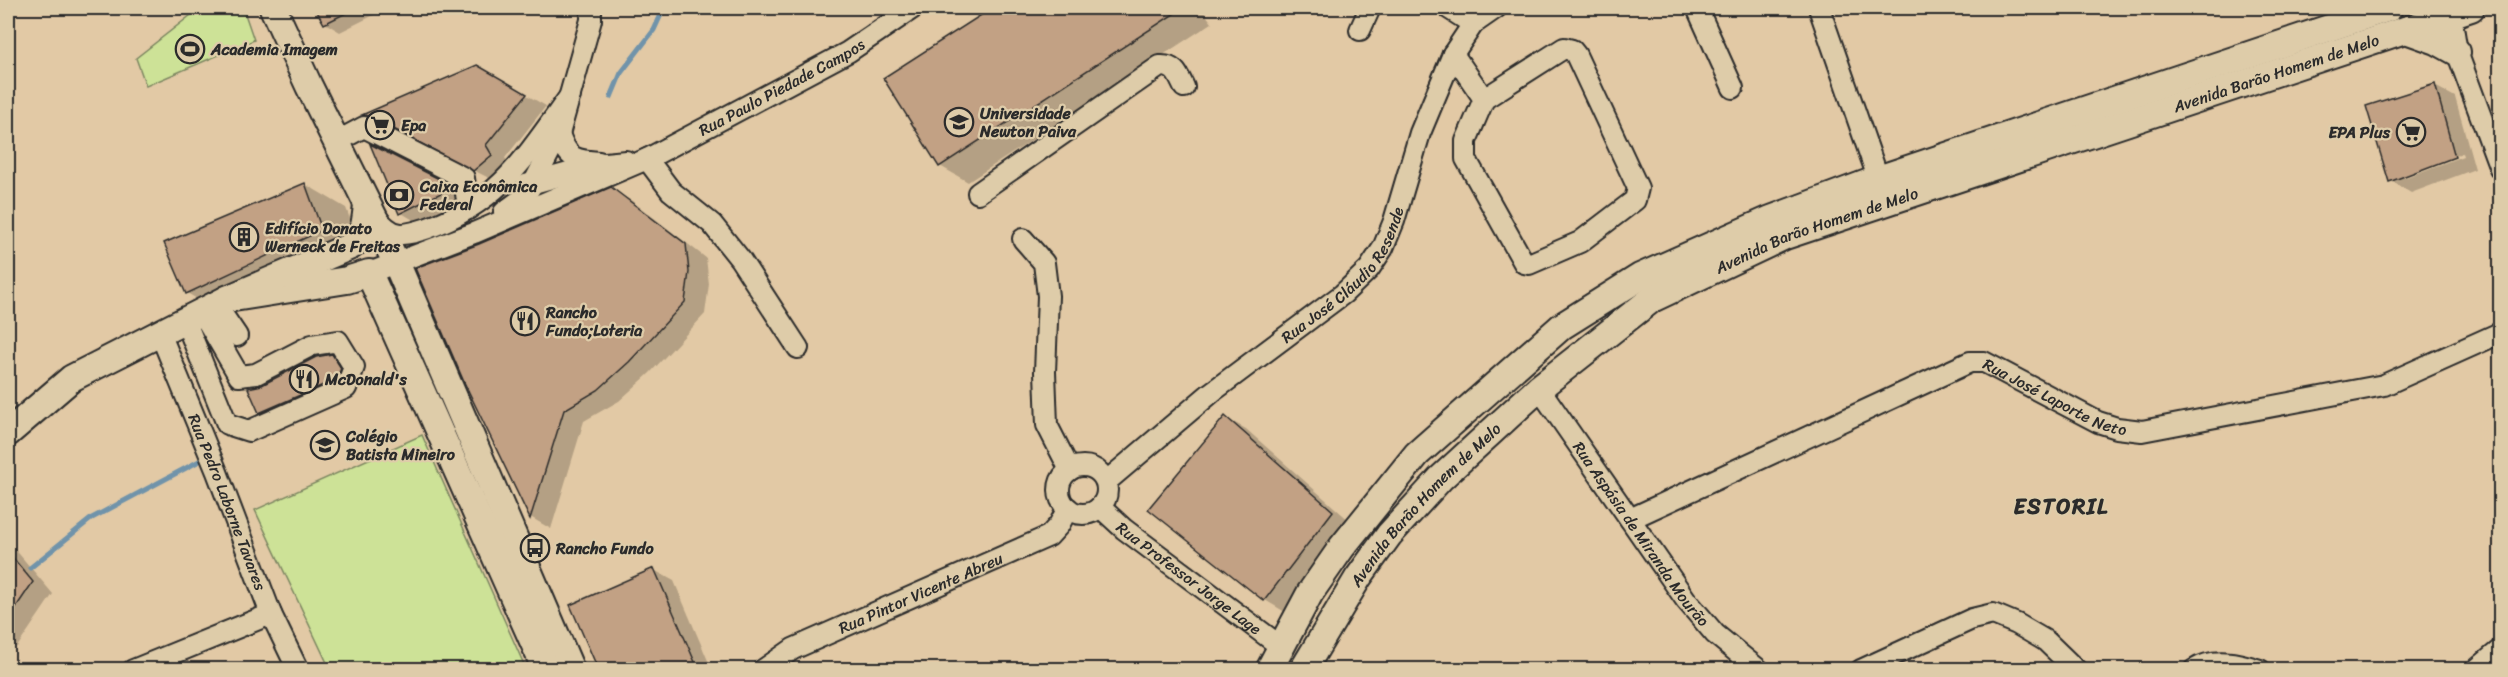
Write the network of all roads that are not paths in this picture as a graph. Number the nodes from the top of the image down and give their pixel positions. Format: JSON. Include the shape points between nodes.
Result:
{"nodes":[{"id":1,"x":273,"y":8,"type":"edge"},
{"id":2,"x":591,"y":8,"type":"edge"},
{"id":3,"x":913,"y":8,"type":"edge"},
{"id":4,"x":1370,"y":8,"type":"edge"},
{"id":5,"x":1448,"y":8,"type":"edge"},
{"id":6,"x":1496,"y":8,"type":"edge"},
{"id":7,"x":1697,"y":8,"type":"edge"},
{"id":8,"x":1820,"y":8,"type":"edge"},
{"id":9,"x":2389,"y":8,"type":"edge"},
{"id":10,"x":2457,"y":10,"type":"edge"},
{"id":11,"x":2345,"y":15,"type":"edge"},
{"id":12,"x":1473,"y":24,"type":"junction"},
{"id":13,"x":1360,"y":30,"type":"dead end"},
{"id":14,"x":2406,"y":30,"type":"junction"},
{"id":15,"x":2457,"y":52,"type":"junction"},
{"id":16,"x":1454,"y":54,"type":"junction"},
{"id":17,"x":1184,"y":87,"type":"dead end"},
{"id":18,"x":1733,"y":88,"type":"dead end"},
{"id":19,"x":570,"y":96,"type":"junction"},
{"id":20,"x":1484,"y":99,"type":"junction"},
{"id":21,"x":559,"y":134,"type":"junction"},
{"id":22,"x":336,"y":142,"type":"junction"},
{"id":23,"x":647,"y":159,"type":"junction"},
{"id":24,"x":605,"y":163,"type":"junction"},
{"id":25,"x":2500,"y":168,"type":"edge"},
{"id":26,"x":534,"y":182,"type":"junction"},
{"id":27,"x":1882,"y":190,"type":"junction"},
{"id":28,"x":978,"y":193,"type":"dead end"},
{"id":29,"x":487,"y":198,"type":"junction"},
{"id":30,"x":367,"y":205,"type":"junction"},
{"id":31,"x":468,"y":209,"type":"junction"},
{"id":32,"x":474,"y":233,"type":"junction"},
{"id":33,"x":1023,"y":239,"type":"dead end"},
{"id":34,"x":396,"y":262,"type":"junction"},
{"id":35,"x":369,"y":273,"type":"junction"},
{"id":36,"x":208,"y":309,"type":"junction"},
{"id":37,"x":1562,"y":326,"type":"junction"},
{"id":38,"x":160,"y":333,"type":"junction"},
{"id":39,"x":2500,"y":333,"type":"edge"},
{"id":40,"x":237,"y":336,"type":"dead end"},
{"id":41,"x":798,"y":348,"type":"dead end"},
{"id":42,"x":1539,"y":388,"type":"junction"},
{"id":43,"x":8,"y":433,"type":"edge"},
{"id":44,"x":1070,"y":470,"type":"junction"},
{"id":45,"x":1107,"y":481,"type":"junction"},
{"id":46,"x":1100,"y":507,"type":"junction"},
{"id":47,"x":1068,"y":508,"type":"junction"},
{"id":48,"x":1630,"y":519,"type":"junction"},
{"id":49,"x":271,"y":614,"type":"junction"},
{"id":50,"x":2500,"y":650,"type":"edge"},
{"id":51,"x":1281,"y":658,"type":"edge"},
{"id":52,"x":133,"y":669,"type":"edge"},
{"id":53,"x":298,"y":669,"type":"edge"},
{"id":54,"x":546,"y":669,"type":"edge"},
{"id":55,"x":571,"y":669,"type":"edge"},
{"id":56,"x":763,"y":669,"type":"edge"},
{"id":57,"x":1269,"y":669,"type":"edge"},
{"id":58,"x":1303,"y":669,"type":"edge"},
{"id":59,"x":1759,"y":669,"type":"edge"},
{"id":60,"x":1861,"y":669,"type":"edge"},
{"id":61,"x":2076,"y":669,"type":"edge"},
{"id":62,"x":2194,"y":669,"type":"edge"},
{"id":63,"x":2260,"y":669,"type":"edge"},
{"id":64,"x":2476,"y":669,"type":"edge"}],
"edges":[{"from":1,"to":22,"type":"main road"},
{"from":2,"to":19,"type":"street"},
{"from":3,"to":23,"type":"street","name":"Rua Paulo Piedade Campos","via":[[848,52]]},
{"from":4,"to":13,"type":"street"},
{"from":5,"to":12,"type":"street"},
{"from":6,"to":12,"type":"street","name":"Rua José Cláudio Resende"},
{"from":7,"to":18,"type":"street"},
{"from":8,"to":27,"type":"street"},
{"from":9,"to":11,"type":"main road","name":"Avenida Barão Homem de Melo"},
{"from":10,"to":14,"type":"main road","name":"Avenida Barão Homem de Melo"},
{"from":10,"to":15,"type":"street"},
{"from":11,"to":27,"type":"main road","name":"Avenida Barão Homem de Melo"},
{"from":12,"to":16,"type":"street","name":"Rua José Cláudio Resende"},
{"from":14,"to":15,"type":"main road","via":[[2437,40]]},
{"from":14,"to":27,"type":"main road","name":"Avenida Barão Homem de Melo"},
{"from":15,"to":25,"type":"street"},
{"from":16,"to":20,"type":"street"},
{"from":16,"to":45,"type":"street","name":"Rua José Cláudio Resende","via":[[1420,133],[1394,221],[1369,269],[1343,294],[1212,392]]},
{"from":17,"to":28,"type":"street","via":[[1175,69],[1160,66]]},
{"from":19,"to":21,"type":"street"},
{"from":19,"to":29,"type":"street","via":[[523,161]]},
{"from":20,"to":20,"type":"street","via":[[1564,48],[1572,50],[1638,188],[1635,200],[1580,242],[1536,263],[1524,263],[1467,159],[1466,141]]},
{"from":21,"to":24,"type":"street","via":[[569,155]]},
{"from":21,"to":26,"type":"street"},
{"from":22,"to":30,"type":"main road"},
{"from":22,"to":31,"type":"street","via":[[364,127],[464,178]]},
{"from":23,"to":24,"type":"street","name":"Rua Paulo Piedade Campos"},
{"from":23,"to":32,"type":"street","name":"Rua Paulo Piedade Campos"},
{"from":23,"to":41,"type":"street","via":[[671,191],[712,224],[740,259]]},
{"from":24,"to":26,"type":"street","name":"Rua Paulo Piedade Campos"},
{"from":26,"to":29,"type":"street","name":"Rua Paulo Piedade Campos"},
{"from":26,"to":32,"type":"street","via":[[524,198]]},
{"from":27,"to":37,"type":"main road","name":"Avenida Barão Homem de Melo","via":[[1771,219],[1640,277]]},
{"from":27,"to":42,"type":"main road","name":"Avenida Barão Homem de Melo","via":[[1652,299]]},
{"from":29,"to":31,"type":"street"},
{"from":30,"to":31,"type":"street","via":[[386,230],[406,235]]},
{"from":30,"to":34,"type":"main road"},
{"from":30,"to":36,"type":"main road","via":[[364,230],[351,246]]},
{"from":32,"to":34,"type":"street","name":"Rua Paulo Piedade Campos"},
{"from":33,"to":44,"type":"street","via":[[1044,263],[1048,296],[1047,425]]},
{"from":34,"to":35,"type":"street","name":"Rua Paulo Piedade Campos"},
{"from":34,"to":55,"type":"main road"},
{"from":35,"to":36,"type":"main road"},
{"from":35,"to":54,"type":"main road"},
{"from":36,"to":36,"type":"street","via":[[227,424],[249,431],[346,388],[354,367],[338,341],[312,345],[256,374],[239,376]]},
{"from":36,"to":38,"type":"main road"},
{"from":36,"to":40,"type":"street"},
{"from":37,"to":42,"type":"main road","via":[[1540,349]]},
{"from":37,"to":51,"type":"main road","name":"Avenida Barão Homem de Melo","via":[[1417,454],[1310,593]]},
{"from":38,"to":43,"type":"main road","via":[[72,378]]},
{"from":38,"to":49,"type":"street","name":"Rua Pedro Laborne Tavares"},
{"from":39,"to":48,"type":"street","name":"Rua José Laporte Neto","via":[[2384,386],[2142,431],[2098,422],[1984,362],[1970,362]]},
{"from":42,"to":48,"type":"street","name":"Rua Aspásia de Miranda Mourão"},
{"from":42,"to":58,"type":"main road","name":"Avenida Barão Homem de Melo","via":[[1441,478],[1389,535]]},
{"from":44,"to":45,"type":"street","via":[[1078,466],[1094,468]]},
{"from":44,"to":47,"type":"street","via":[[1060,481],[1059,490]]},
{"from":45,"to":46,"type":"street","via":[[1106,499]]},
{"from":46,"to":47,"type":"street","via":[[1084,514]]},
{"from":46,"to":51,"type":"street","name":"Rua Professor Jorge Lage"},
{"from":47,"to":56,"type":"street","name":"Rua Pintor Vicente Abreu","via":[[1049,536],[792,649]]},
{"from":48,"to":59,"type":"street","name":"Rua Aspásia de Miranda Mourão","via":[[1708,626]]},
{"from":49,"to":52,"type":"street"},
{"from":49,"to":53,"type":"street","name":"Rua Pedro Laborne Tavares"},
{"from":50,"to":64,"type":"street"},
{"from":51,"to":57,"type":"main road","name":"Avenida Barão Homem de Melo"},
{"from":60,"to":61,"type":"street","via":[[1972,619],[1993,615],[2046,641]]},
{"from":62,"to":63,"type":"street","via":[[2203,664],[2230,662]]}]}
